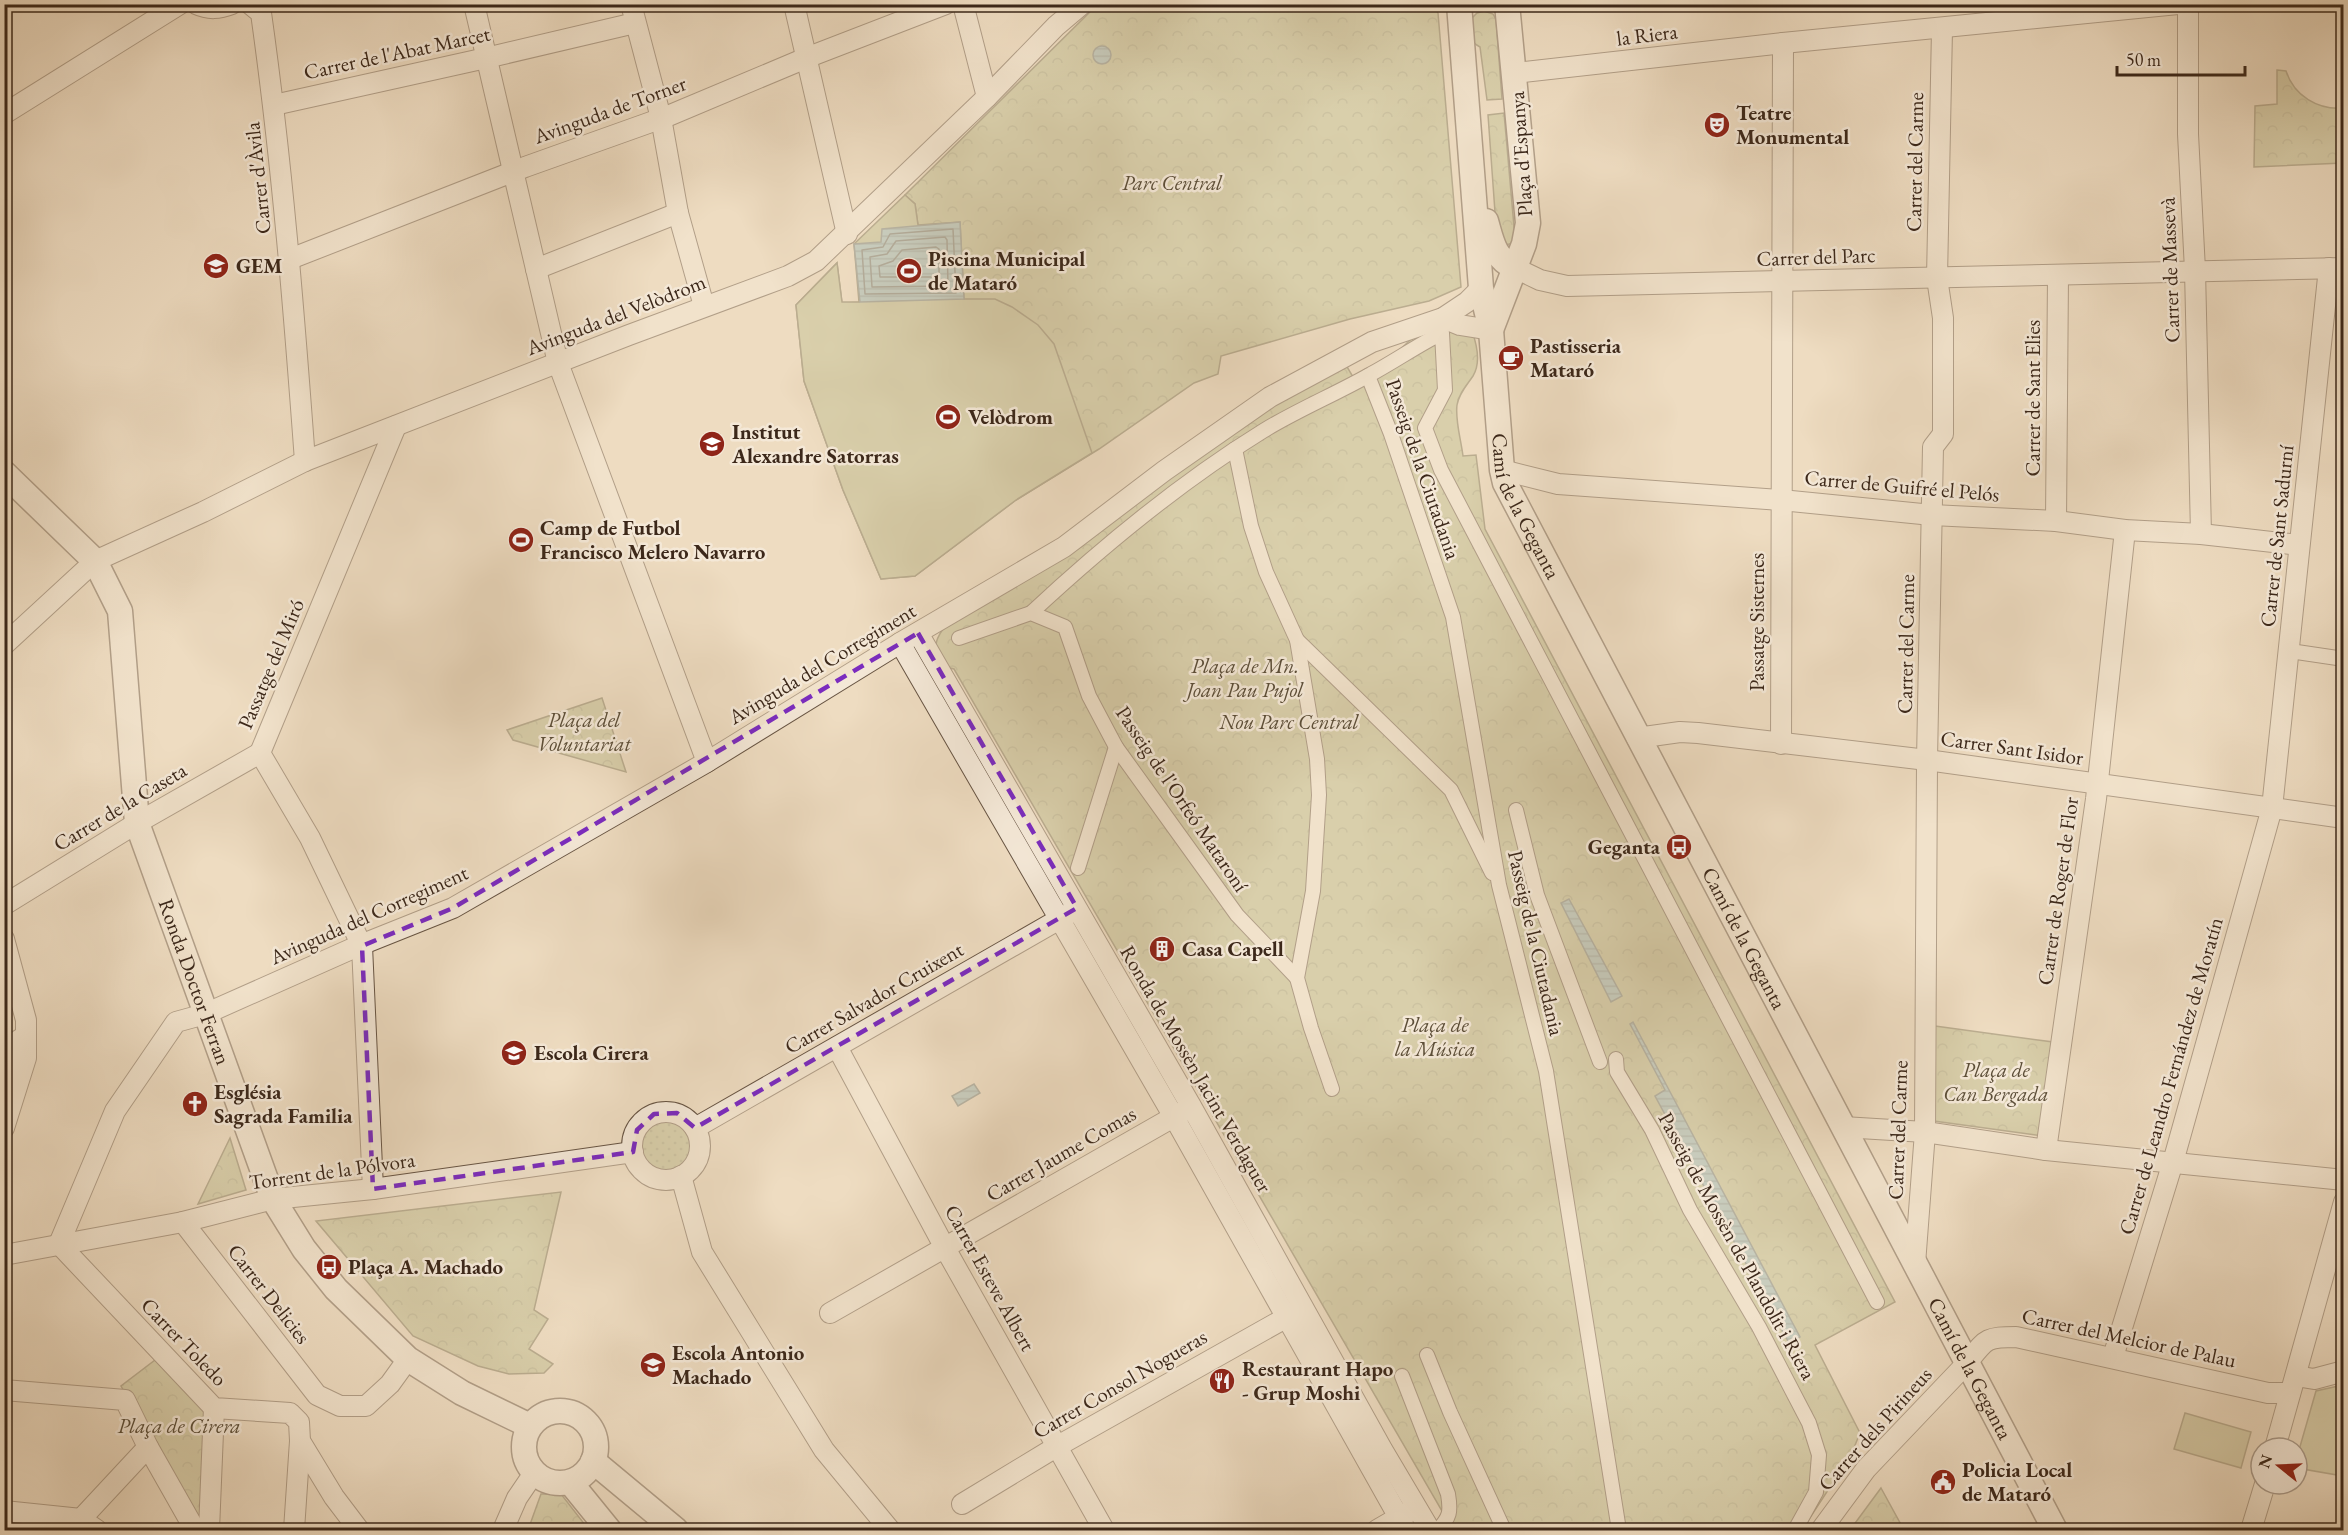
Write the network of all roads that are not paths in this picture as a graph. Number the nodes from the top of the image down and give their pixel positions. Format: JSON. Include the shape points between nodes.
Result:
{"nodes":[{"id":1,"x":180,"y":4,"type":"edge"},
{"id":2,"x":196,"y":4,"type":"edge"},
{"id":3,"x":232,"y":4,"type":"edge"},
{"id":4,"x":250,"y":4,"type":"edge"},
{"id":5,"x":474,"y":4,"type":"edge"},
{"id":6,"x":794,"y":4,"type":"edge"},
{"id":7,"x":946,"y":4,"type":"edge"},
{"id":8,"x":963,"y":4,"type":"edge"},
{"id":9,"x":1062,"y":4,"type":"edge"},
{"id":10,"x":1082,"y":4,"type":"edge"},
{"id":11,"x":2178,"y":4,"type":"edge"},
{"id":12,"x":2188,"y":4,"type":"edge"},
{"id":13,"x":1503,"y":5,"type":"edge"},
{"id":14,"x":1463,"y":9,"type":"edge"},
{"id":15,"x":633,"y":14,"type":"edge"},
{"id":16,"x":1056,"y":26,"type":"junction"},
{"id":17,"x":1942,"y":29,"type":"junction"},
{"id":18,"x":1462,"y":41,"type":"junction"},
{"id":19,"x":1783,"y":43,"type":"junction"},
{"id":20,"x":486,"y":58,"type":"junction"},
{"id":21,"x":806,"y":58,"type":"junction"},
{"id":22,"x":1515,"y":74,"type":"junction"},
{"id":23,"x":987,"y":97,"type":"junction"},
{"id":24,"x":274,"y":105,"type":"junction"},
{"id":25,"x":4,"y":114,"type":"edge"},
{"id":26,"x":661,"y":118,"type":"junction"},
{"id":27,"x":1472,"y":167,"type":"junction"},
{"id":28,"x":514,"y":173,"type":"junction"},
{"id":29,"x":678,"y":213,"type":"junction"},
{"id":30,"x":847,"y":234,"type":"junction"},
{"id":31,"x":1490,"y":236,"type":"junction"},
{"id":32,"x":290,"y":259,"type":"junction"},
{"id":33,"x":1515,"y":268,"type":"junction"},
{"id":34,"x":2336,"y":268,"type":"edge"},
{"id":35,"x":536,"y":269,"type":"junction"},
{"id":36,"x":2195,"y":270,"type":"junction"},
{"id":37,"x":2058,"y":275,"type":"junction"},
{"id":38,"x":1937,"y":278,"type":"junction"},
{"id":39,"x":1783,"y":282,"type":"junction"},
{"id":40,"x":1481,"y":288,"type":"junction"},
{"id":41,"x":704,"y":306,"type":"junction"},
{"id":42,"x":1443,"y":318,"type":"junction"},
{"id":43,"x":1491,"y":330,"type":"junction"},
{"id":44,"x":558,"y":363,"type":"junction"},
{"id":45,"x":1368,"y":376,"type":"junction"},
{"id":46,"x":396,"y":426,"type":"junction"},
{"id":47,"x":1235,"y":449,"type":"junction"},
{"id":48,"x":305,"y":461,"type":"junction"},
{"id":49,"x":1502,"y":470,"type":"junction"},
{"id":50,"x":4,"y":473,"type":"edge"},
{"id":51,"x":1781,"y":500,"type":"junction"},
{"id":52,"x":1932,"y":515,"type":"junction"},
{"id":53,"x":2056,"y":521,"type":"junction"},
{"id":54,"x":2125,"y":530,"type":"junction"},
{"id":55,"x":2201,"y":534,"type":"junction"},
{"id":56,"x":2299,"y":545,"type":"junction"},
{"id":57,"x":95,"y":561,"type":"junction"},
{"id":58,"x":1031,"y":613,"type":"junction"},
{"id":59,"x":918,"y":633,"type":"junction"},
{"id":60,"x":959,"y":638,"type":"dead end"},
{"id":61,"x":1297,"y":640,"type":"junction"},
{"id":62,"x":900,"y":643,"type":"junction"},
{"id":63,"x":4,"y":645,"type":"edge"},
{"id":64,"x":2290,"y":651,"type":"junction"},
{"id":65,"x":2343,"y":659,"type":"edge"},
{"id":66,"x":1638,"y":738,"type":"junction"},
{"id":67,"x":1781,"y":744,"type":"junction"},
{"id":68,"x":1116,"y":747,"type":"junction"},
{"id":69,"x":260,"y":753,"type":"junction"},
{"id":70,"x":1927,"y":760,"type":"junction"},
{"id":71,"x":707,"y":762,"type":"junction"},
{"id":72,"x":2097,"y":785,"type":"junction"},
{"id":73,"x":2272,"y":808,"type":"junction"},
{"id":74,"x":1516,"y":810,"type":"dead end"},
{"id":75,"x":2343,"y":818,"type":"edge"},
{"id":76,"x":137,"y":823,"type":"junction"},
{"id":77,"x":1078,"y":868,"type":"dead end"},
{"id":78,"x":1498,"y":885,"type":"junction"},
{"id":79,"x":4,"y":905,"type":"edge"},
{"id":80,"x":1077,"y":909,"type":"junction"},
{"id":81,"x":1060,"y":919,"type":"junction"},
{"id":82,"x":4,"y":939,"type":"edge"},
{"id":83,"x":362,"y":946,"type":"junction"},
{"id":84,"x":1297,"y":978,"type":"junction"},
{"id":85,"x":205,"y":1014,"type":"junction"},
{"id":86,"x":26,"y":1020,"type":"junction"},
{"id":87,"x":837,"y":1047,"type":"junction"},
{"id":88,"x":1616,"y":1059,"type":"dead end"},
{"id":89,"x":1600,"y":1062,"type":"dead end"},
{"id":90,"x":4,"y":1075,"type":"edge"},
{"id":91,"x":1332,"y":1089,"type":"dead end"},
{"id":92,"x":1191,"y":1106,"type":"junction"},
{"id":93,"x":1174,"y":1117,"type":"junction"},
{"id":94,"x":1843,"y":1127,"type":"junction"},
{"id":95,"x":4,"y":1128,"type":"edge"},
{"id":96,"x":695,"y":1128,"type":"junction"},
{"id":97,"x":1925,"y":1132,"type":"junction"},
{"id":98,"x":2046,"y":1150,"type":"junction"},
{"id":99,"x":633,"y":1152,"type":"junction"},
{"id":100,"x":2173,"y":1162,"type":"junction"},
{"id":101,"x":681,"y":1176,"type":"junction"},
{"id":102,"x":2343,"y":1180,"type":"edge"},
{"id":103,"x":373,"y":1189,"type":"junction"},
{"id":104,"x":273,"y":1200,"type":"junction"},
{"id":105,"x":2343,"y":1202,"type":"edge"},
{"id":106,"x":183,"y":1222,"type":"junction"},
{"id":107,"x":59,"y":1244,"type":"junction"},
{"id":108,"x":945,"y":1248,"type":"junction"},
{"id":109,"x":4,"y":1255,"type":"edge"},
{"id":110,"x":1915,"y":1264,"type":"junction"},
{"id":111,"x":1877,"y":1302,"type":"dead end"},
{"id":112,"x":1295,"y":1312,"type":"junction"},
{"id":113,"x":830,"y":1314,"type":"dead end"},
{"id":114,"x":1427,"y":1355,"type":"dead end"},
{"id":115,"x":2113,"y":1358,"type":"junction"},
{"id":116,"x":408,"y":1359,"type":"junction"},
{"id":117,"x":1968,"y":1363,"type":"junction"},
{"id":118,"x":2343,"y":1371,"type":"edge"},
{"id":119,"x":1402,"y":1376,"type":"dead end"},
{"id":120,"x":2293,"y":1384,"type":"junction"},
{"id":121,"x":4,"y":1390,"type":"edge"},
{"id":122,"x":214,"y":1408,"type":"junction"},
{"id":123,"x":530,"y":1426,"type":"junction"},
{"id":124,"x":300,"y":1432,"type":"junction"},
{"id":125,"x":2278,"y":1436,"type":"edge"},
{"id":126,"x":148,"y":1447,"type":"junction"},
{"id":127,"x":1056,"y":1447,"type":"junction"},
{"id":128,"x":593,"y":1461,"type":"junction"},
{"id":129,"x":534,"y":1473,"type":"junction"},
{"id":130,"x":570,"y":1482,"type":"junction"},
{"id":131,"x":2261,"y":1496,"type":"edge"},
{"id":132,"x":962,"y":1504,"type":"dead end"},
{"id":133,"x":1417,"y":1507,"type":"junction"},
{"id":134,"x":4,"y":1510,"type":"edge"},
{"id":135,"x":1402,"y":1524,"type":"edge"},
{"id":136,"x":89,"y":1525,"type":"edge"},
{"id":137,"x":195,"y":1530,"type":"edge"},
{"id":138,"x":209,"y":1530,"type":"edge"},
{"id":139,"x":294,"y":1530,"type":"edge"},
{"id":140,"x":359,"y":1530,"type":"edge"},
{"id":141,"x":503,"y":1530,"type":"edge"},
{"id":142,"x":609,"y":1530,"type":"edge"},
{"id":143,"x":676,"y":1530,"type":"edge"},
{"id":144,"x":890,"y":1530,"type":"edge"},
{"id":145,"x":1104,"y":1530,"type":"edge"},
{"id":146,"x":1377,"y":1530,"type":"edge"},
{"id":147,"x":1430,"y":1530,"type":"edge"},
{"id":148,"x":1438,"y":1530,"type":"edge"},
{"id":149,"x":1504,"y":1530,"type":"edge"},
{"id":150,"x":1619,"y":1530,"type":"edge"},
{"id":151,"x":1795,"y":1530,"type":"edge"},
{"id":152,"x":1821,"y":1530,"type":"edge"},
{"id":153,"x":2055,"y":1530,"type":"edge"},
{"id":154,"x":2251,"y":1530,"type":"edge"}],
"edges":[{"from":1,"to":25,"type":"street"},
{"from":2,"to":3,"type":"street","via":[[209,9]]},
{"from":4,"to":24,"type":"street","name":"Carrer d'Àvila","via":[[261,13]]},
{"from":5,"to":20,"type":"street"},
{"from":6,"to":21,"type":"street"},
{"from":7,"to":21,"type":"street","name":"Avinguda de Torner"},
{"from":8,"to":23,"type":"street"},
{"from":9,"to":16,"type":"street"},
{"from":10,"to":16,"type":"street","name":"Avinguda del Velòdrom"},
{"from":11,"to":17,"type":"street","name":"la Riera"},
{"from":12,"to":36,"type":"street","name":"Carrer de Massevà","via":[[2188,134]]},
{"from":13,"to":22,"type":"street","name":"Plaça d'Espanya"},
{"from":14,"to":18,"type":"street","name":"Plaça d'Espanya"},
{"from":15,"to":20,"type":"street","name":"Carrer de l'Abat Marcet"},
{"from":15,"to":26,"type":"street"},
{"from":16,"to":23,"type":"street","name":"Avinguda del Velòdrom"},
{"from":17,"to":19,"type":"street","name":"la Riera"},
{"from":17,"to":38,"type":"street","name":"Carrer del Carme"},
{"from":18,"to":27,"type":"street","name":"Plaça d'Espanya"},
{"from":18,"to":31,"type":"street","name":"Plaça d'Espanya","via":[[1478,78]]},
{"from":19,"to":22,"type":"street","name":"la Riera"},
{"from":19,"to":39,"type":"street","name":"Passatge Sisternes"},
{"from":20,"to":24,"type":"street","name":"Carrer de l'Abat Marcet"},
{"from":20,"to":28,"type":"street"},
{"from":21,"to":26,"type":"street","name":"Avinguda de Torner"},
{"from":21,"to":30,"type":"street"},
{"from":22,"to":33,"type":"street","name":"Plaça d'Espanya","via":[[1528,223]]},
{"from":23,"to":30,"type":"street","name":"Avinguda del Velòdrom"},
{"from":24,"to":32,"type":"street","name":"Carrer d'Àvila"},
{"from":26,"to":28,"type":"street","name":"Avinguda de Torner"},
{"from":26,"to":29,"type":"street"},
{"from":27,"to":31,"type":"street","name":"Plaça d'Espanya"},
{"from":27,"to":40,"type":"street","name":"Plaça d'Espanya"},
{"from":28,"to":32,"type":"street","name":"Avinguda de Torner"},
{"from":28,"to":35,"type":"street"},
{"from":29,"to":35,"type":"street"},
{"from":29,"to":41,"type":"street"},
{"from":30,"to":41,"type":"street","name":"Avinguda del Velòdrom","via":[[816,261],[788,276]]},
{"from":31,"to":33,"type":"street","name":"Plaça d'Espanya","via":[[1503,262]]},
{"from":32,"to":48,"type":"street","name":"Carrer d'Àvila"},
{"from":33,"to":39,"type":"street","name":"Carrer del Parc","via":[[1540,280],[1567,286]]},
{"from":33,"to":43,"type":"street","name":"Plaça d'Espanya"},
{"from":34,"to":36,"type":"street","name":"Carrer del Parc"},
{"from":34,"to":56,"type":"street","name":"Carrer de Sant Sadurní"},
{"from":35,"to":44,"type":"street"},
{"from":36,"to":37,"type":"street","name":"Carrer del Parc"},
{"from":36,"to":55,"type":"street","name":"Carrer de Massevà"},
{"from":37,"to":38,"type":"street","name":"Carrer del Parc"},
{"from":37,"to":53,"type":"street","name":"Carrer de Sant Elies"},
{"from":38,"to":39,"type":"street","name":"Carrer del Parc"},
{"from":38,"to":52,"type":"street","name":"Carrer del Carme","via":[[1943,318],[1943,434],[1933,447]]},
{"from":39,"to":51,"type":"street","name":"Passatge Sisternes"},
{"from":40,"to":42,"type":"street","name":"Avinguda del Corregiment"},
{"from":40,"to":43,"type":"street","name":"Plaça d'Espanya"},
{"from":41,"to":44,"type":"street","name":"Avinguda del Velòdrom"},
{"from":42,"to":43,"type":"street"},
{"from":42,"to":59,"type":"street","name":"Avinguda del Corregiment","via":[[1372,342],[1270,397],[1064,548]]},
{"from":43,"to":49,"type":"street","name":"Camí de la Geganta"},
{"from":44,"to":46,"type":"street","name":"Avinguda del Velòdrom"},
{"from":44,"to":71,"type":"street"},
{"from":45,"to":47,"type":"street"},
{"from":45,"to":78,"type":"street","name":"Passeig de la Ciutadania","via":[[1453,617]]},
{"from":45,"to":111,"type":"street","via":[[1442,333],[1445,390],[1425,428],[1441,470]]},
{"from":46,"to":48,"type":"street","name":"Avinguda del Velòdrom"},
{"from":46,"to":69,"type":"street","name":"Passatge del Miró"},
{"from":47,"to":58,"type":"street","via":[[1097,552]]},
{"from":47,"to":61,"type":"street","via":[[1251,526],[1266,572]]},
{"from":48,"to":57,"type":"street","name":"Avinguda del Velòdrom"},
{"from":49,"to":51,"type":"street","name":"Carrer de Guifré el Pelós","via":[[1558,484]]},
{"from":49,"to":66,"type":"street","name":"Camí de la Geganta","via":[[1509,493]]},
{"from":50,"to":57,"type":"street","name":"Ronda Doctor Ferran"},
{"from":51,"to":52,"type":"street","name":"Carrer de Guifré el Pelós"},
{"from":51,"to":67,"type":"street","name":"Passatge Sisternes"},
{"from":52,"to":53,"type":"street","name":"Carrer de Guifré el Pelós"},
{"from":52,"to":70,"type":"street","name":"Carrer del Carme"},
{"from":53,"to":54,"type":"street","name":"Carrer de Guifré el Pelós"},
{"from":54,"to":55,"type":"street","name":"Carrer de Guifré el Pelós"},
{"from":54,"to":72,"type":"street","name":"Carrer de Roger de Flor"},
{"from":55,"to":56,"type":"street","name":"Carrer de Guifré el Pelós"},
{"from":56,"to":64,"type":"street","name":"Carrer de Sant Sadurní"},
{"from":57,"to":63,"type":"street","name":"Avinguda del Velòdrom"},
{"from":57,"to":76,"type":"street","name":"Ronda Doctor Ferran","via":[[120,610]]},
{"from":58,"to":60,"type":"street"},
{"from":58,"to":68,"type":"street","name":"Passeig de l'Orfeó Mataroní","via":[[1065,627],[1089,696]]},
{"from":59,"to":62,"type":"street","name":"Avinguda del Corregiment"},
{"from":59,"to":80,"type":"street","name":"Ronda de Mossèn Jacint Verdaguer"},
{"from":61,"to":78,"type":"street","via":[[1451,790]]},
{"from":61,"to":84,"type":"street","via":[[1317,759],[1319,795],[1313,891]]},
{"from":62,"to":71,"type":"street","name":"Avinguda del Corregiment"},
{"from":62,"to":81,"type":"street","name":"Ronda de Mossèn Jacint Verdaguer"},
{"from":64,"to":65,"type":"street"},
{"from":64,"to":73,"type":"street","name":"Carrer de Sant Sadurní"},
{"from":66,"to":67,"type":"street","name":"Carrer Sant Isidor","via":[[1689,732]]},
{"from":66,"to":94,"type":"street","name":"Camí de la Geganta"},
{"from":67,"to":70,"type":"street","name":"Carrer Sant Isidor"},
{"from":68,"to":77,"type":"street"},
{"from":68,"to":84,"type":"street","name":"Passeig de l'Orfeó Mataroní","via":[[1237,915]]},
{"from":69,"to":76,"type":"street","name":"Carrer de la Caseta"},
{"from":69,"to":83,"type":"street","name":"Passatge del Miró","via":[[310,838]]},
{"from":70,"to":72,"type":"street","name":"Carrer Sant Isidor"},
{"from":70,"to":97,"type":"street","name":"Carrer del Carme"},
{"from":71,"to":83,"type":"street","name":"Avinguda del Corregiment","via":[[453,908]]},
{"from":72,"to":73,"type":"street","name":"Carrer Sant Isidor"},
{"from":72,"to":98,"type":"street","name":"Carrer de Roger de Flor"},
{"from":73,"to":75,"type":"street","name":"Carrer Sant Isidor"},
{"from":73,"to":100,"type":"street","name":"Carrer de Leandro Fernández de Moratín"},
{"from":74,"to":89,"type":"street","via":[[1537,895]]},
{"from":76,"to":79,"type":"street","name":"Carrer de la Caseta"},
{"from":76,"to":85,"type":"street","name":"Ronda Doctor Ferran"},
{"from":78,"to":150,"type":"street","name":"Passeig de la Ciutadania","via":[[1546,1071]]},
{"from":80,"to":81,"type":"street","name":"Carrer Salvador Cruixent"},
{"from":80,"to":92,"type":"street","name":"Ronda de Mossèn Jacint Verdaguer"},
{"from":81,"to":87,"type":"street","name":"Carrer Salvador Cruixent"},
{"from":81,"to":93,"type":"street","name":"Ronda de Mossèn Jacint Verdaguer"},
{"from":82,"to":86,"type":"street"},
{"from":83,"to":85,"type":"street","name":"Avinguda del Corregiment"},
{"from":83,"to":103,"type":"street"},
{"from":84,"to":91,"type":"street"},
{"from":85,"to":104,"type":"street","name":"Ronda Doctor Ferran"},
{"from":85,"to":107,"type":"street","name":"Avinguda del Corregiment","via":[[176,1022],[116,1111]]},
{"from":86,"to":90,"type":"street","via":[[17,1051]]},
{"from":86,"to":95,"type":"street","via":[[26,1058]]},
{"from":87,"to":96,"type":"street","name":"Carrer Salvador Cruixent"},
{"from":87,"to":108,"type":"street","name":"Carrer Esteve Albert"},
{"from":88,"to":151,"type":"street","name":"Passeig de Mossèn de Plandolit i Riera","via":[[1617,1072],[1652,1130],[1690,1210],[1759,1327],[1809,1423],[1818,1455],[1816,1492]]},
{"from":92,"to":93,"type":"street","name":"Carrer Jaume Comas"},
{"from":92,"to":112,"type":"street","name":"Ronda de Mossèn Jacint Verdaguer"},
{"from":93,"to":108,"type":"street","name":"Carrer Jaume Comas"},
{"from":93,"to":112,"type":"street","name":"Ronda de Mossèn Jacint Verdaguer"},
{"from":94,"to":97,"type":"street"},
{"from":94,"to":110,"type":"street","name":"Camí de la Geganta"},
{"from":96,"to":99,"type":"street","via":[[677,1113],[654,1114],[637,1130]]},
{"from":96,"to":101,"type":"street","via":[[700,1150],[690,1170]]},
{"from":97,"to":98,"type":"street"},
{"from":97,"to":110,"type":"street","name":"Carrer del Carme"},
{"from":98,"to":100,"type":"street"},
{"from":99,"to":101,"type":"street","via":[[651,1176]]},
{"from":99,"to":103,"type":"street","name":"Torrent de la Pólvora"},
{"from":100,"to":102,"type":"street"},
{"from":100,"to":115,"type":"street","name":"Carrer de Leandro Fernández de Moratín"},
{"from":101,"to":144,"type":"street","via":[[702,1252],[824,1450]]},
{"from":103,"to":104,"type":"street","name":"Torrent de la Pólvora"},
{"from":104,"to":106,"type":"street","name":"Torrent de la Pólvora"},
{"from":104,"to":116,"type":"street","name":"Ronda Doctor Ferran","via":[[304,1249],[336,1289]]},
{"from":105,"to":120,"type":"street"},
{"from":106,"to":107,"type":"street","name":"Torrent de la Pólvora"},
{"from":106,"to":116,"type":"street","name":"Carrer Delicies","via":[[318,1395],[340,1406],[366,1406]]},
{"from":107,"to":109,"type":"street","name":"Torrent de la Pólvora"},
{"from":107,"to":122,"type":"street","name":"Carrer Toledo"},
{"from":108,"to":113,"type":"street","name":"Carrer Jaume Comas"},
{"from":108,"to":127,"type":"street","name":"Carrer Esteve Albert"},
{"from":110,"to":117,"type":"street","name":"Camí de la Geganta"},
{"from":112,"to":127,"type":"street","name":"Carrer Consol Nogueras"},
{"from":112,"to":133,"type":"street","name":"Ronda de Mossèn Jacint Verdaguer"},
{"from":112,"to":135,"type":"street","name":"Ronda de Mossèn Jacint Verdaguer"},
{"from":114,"to":149,"type":"street"},
{"from":115,"to":117,"type":"street","name":"Carrer del Melcior de Palau","via":[[2016,1337],[1992,1337]]},
{"from":115,"to":120,"type":"street","name":"Carrer del Melcior de Palau","via":[[2268,1393]]},
{"from":116,"to":123,"type":"street","name":"Ronda Doctor Ferran","via":[[462,1393]]},
{"from":117,"to":152,"type":"street","name":"Carrer dels Pirineus","via":[[1866,1469]]},
{"from":117,"to":153,"type":"street","name":"Camí de la Geganta"},
{"from":118,"to":120,"type":"street","name":"Carrer del Melcior de Palau"},
{"from":119,"to":148,"type":"street","via":[[1448,1494],[1448,1519]]},
{"from":120,"to":125,"type":"street"},
{"from":121,"to":126,"type":"street","via":[[125,1400]]},
{"from":122,"to":124,"type":"street","name":"Carrer Toledo","via":[[290,1413]]},
{"from":122,"to":138,"type":"street"},
{"from":123,"to":128,"type":"street","via":[[549,1413],[572,1413],[592,1430],[596,1442]]},
{"from":123,"to":129,"type":"street","via":[[524,1445]]},
{"from":124,"to":139,"type":"street"},
{"from":124,"to":140,"type":"street","via":[[334,1497]]},
{"from":126,"to":136,"type":"street"},
{"from":126,"to":137,"type":"street"},
{"from":127,"to":132,"type":"street","name":"Carrer Consol Nogueras"},
{"from":127,"to":145,"type":"street","name":"Carrer Esteve Albert"},
{"from":128,"to":130,"type":"street","via":[[584,1474]]},
{"from":128,"to":143,"type":"street"},
{"from":129,"to":130,"type":"street","via":[[555,1483]]},
{"from":129,"to":141,"type":"street"},
{"from":130,"to":142,"type":"street"},
{"from":131,"to":154,"type":"street"},
{"from":133,"to":135,"type":"street"},
{"from":133,"to":147,"type":"street","name":"Ronda de Mossèn Jacint Verdaguer"},
{"from":134,"to":136,"type":"street"},
{"from":135,"to":146,"type":"street"}]}
